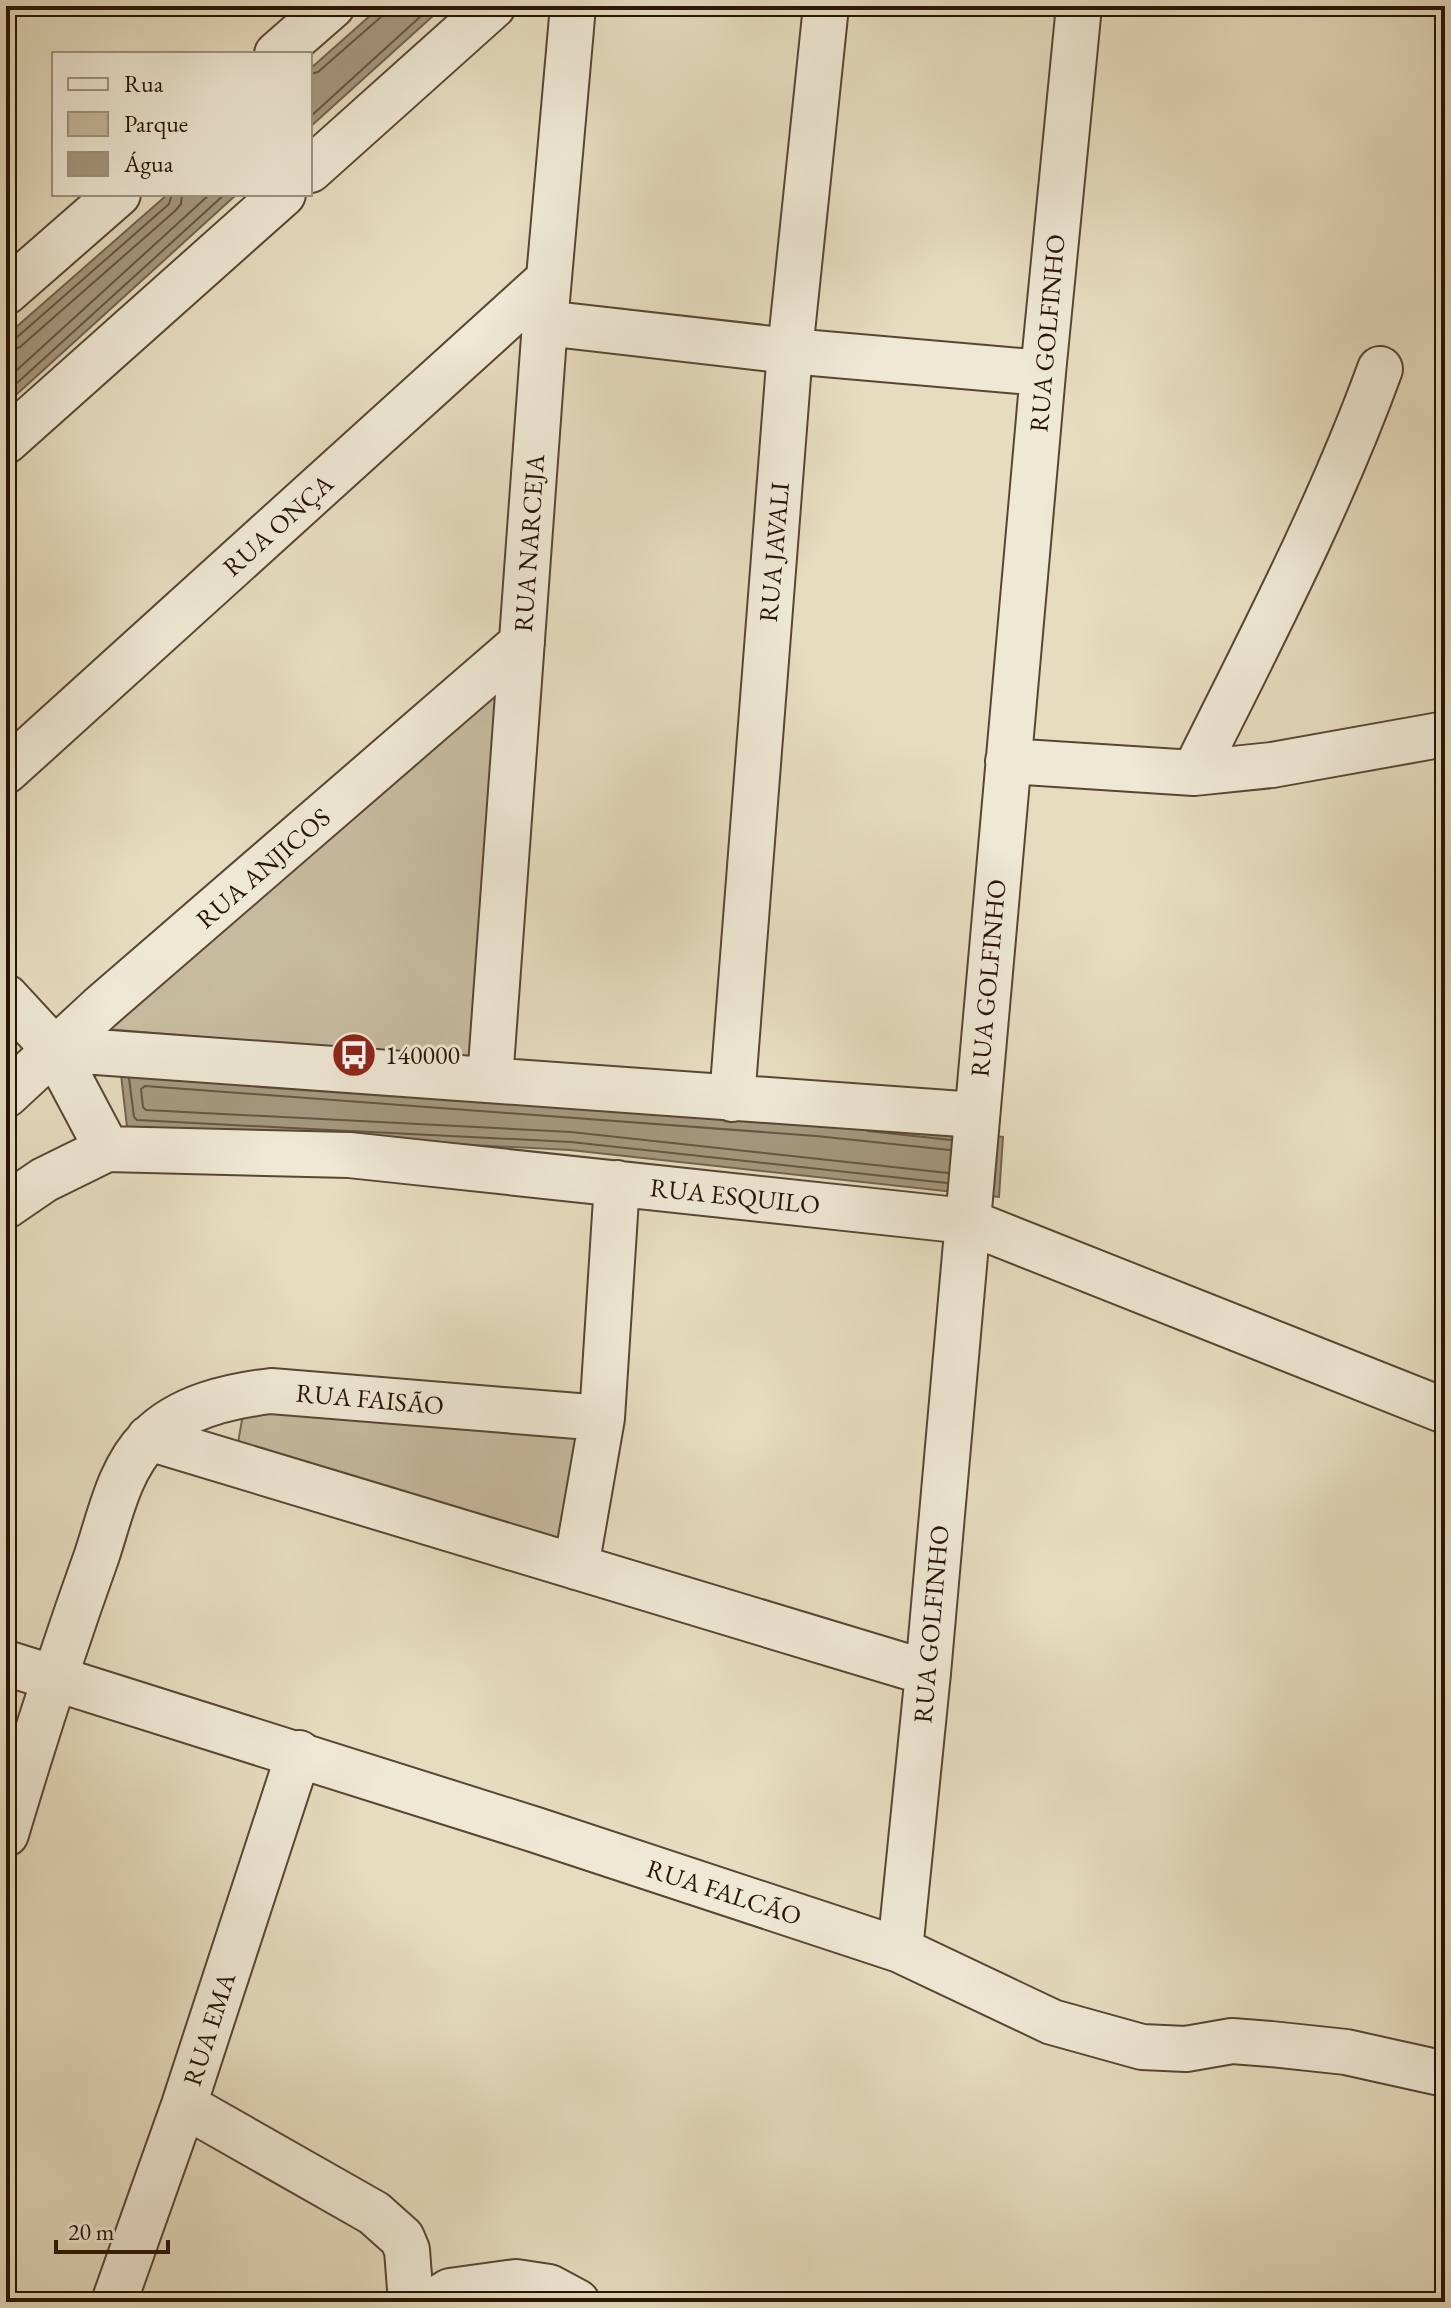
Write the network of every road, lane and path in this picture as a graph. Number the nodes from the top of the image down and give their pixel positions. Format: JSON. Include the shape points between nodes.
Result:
{"nodes":[{"id":1,"x":332,"y":6,"type":"edge"},
{"id":2,"x":493,"y":6,"type":"edge"},
{"id":3,"x":573,"y":6,"type":"edge"},
{"id":4,"x":826,"y":6,"type":"edge"},
{"id":5,"x":1079,"y":6,"type":"edge"},
{"id":6,"x":279,"y":52,"type":"edge"},
{"id":7,"x":312,"y":168,"type":"edge"},
{"id":8,"x":116,"y":196,"type":"edge"},
{"id":9,"x":281,"y":196,"type":"edge"},
{"id":10,"x":549,"y":279,"type":"junction"},
{"id":11,"x":6,"y":292,"type":"edge"},
{"id":12,"x":545,"y":323,"type":"junction"},
{"id":13,"x":790,"y":351,"type":"junction"},
{"id":14,"x":1380,"y":369,"type":"dead end"},
{"id":15,"x":1043,"y":373,"type":"junction"},
{"id":16,"x":6,"y":441,"type":"edge"},
{"id":17,"x":522,"y":643,"type":"junction"},
{"id":18,"x":1445,"y":734,"type":"edge"},
{"id":19,"x":1008,"y":761,"type":"junction"},
{"id":20,"x":6,"y":771,"type":"edge"},
{"id":21,"x":1194,"y":773,"type":"junction"},
{"id":22,"x":6,"y":997,"type":"edge"},
{"id":23,"x":54,"y":1049,"type":"junction"},
{"id":24,"x":490,"y":1080,"type":"junction"},
{"id":25,"x":6,"y":1095,"type":"edge"},
{"id":26,"x":732,"y":1099,"type":"junction"},
{"id":27,"x":975,"y":1121,"type":"junction"},
{"id":28,"x":107,"y":1149,"type":"junction"},
{"id":29,"x":617,"y":1183,"type":"junction"},
{"id":30,"x":6,"y":1206,"type":"edge"},
{"id":31,"x":966,"y":1216,"type":"junction"},
{"id":32,"x":1445,"y":1411,"type":"edge"},
{"id":33,"x":602,"y":1418,"type":"junction"},
{"id":34,"x":149,"y":1438,"type":"junction"},
{"id":35,"x":576,"y":1567,"type":"junction"},
{"id":36,"x":6,"y":1663,"type":"edge"},
{"id":37,"x":928,"y":1673,"type":"junction"},
{"id":38,"x":54,"y":1676,"type":"junction"},
{"id":39,"x":299,"y":1753,"type":"junction"},
{"id":40,"x":6,"y":1834,"type":"edge"},
{"id":41,"x":900,"y":1950,"type":"junction"},
{"id":42,"x":1445,"y":2074,"type":"edge"},
{"id":43,"x":184,"y":2105,"type":"junction"},
{"id":44,"x":114,"y":2302,"type":"edge"},
{"id":45,"x":411,"y":2302,"type":"edge"},
{"id":46,"x":432,"y":2302,"type":"edge"},
{"id":47,"x":577,"y":2302,"type":"edge"}],
"edges":[{"from":1,"to":6,"type":"street"},
{"from":2,"to":7,"type":"street"},
{"from":3,"to":10,"type":"street","name":"RUA NARCEJA"},
{"from":4,"to":13,"type":"street","name":"RUA JAVALI"},
{"from":5,"to":15,"type":"street","name":"RUA GOLFINHO"},
{"from":8,"to":11,"type":"street"},
{"from":9,"to":16,"type":"street"},
{"from":10,"to":12,"type":"street","name":"RUA NARCEJA"},
{"from":10,"to":20,"type":"street","name":"RUA ONÇA"},
{"from":12,"to":13,"type":"street"},
{"from":12,"to":17,"type":"street","name":"RUA NARCEJA"},
{"from":13,"to":15,"type":"street"},
{"from":13,"to":26,"type":"street","name":"RUA JAVALI"},
{"from":14,"to":21,"type":"street","via":[[1310,541]]},
{"from":15,"to":19,"type":"street","name":"RUA GOLFINHO"},
{"from":17,"to":23,"type":"street","name":"RUA ANJICOS"},
{"from":17,"to":24,"type":"street","name":"RUA NARCEJA"},
{"from":18,"to":21,"type":"street","via":[[1272,765]]},
{"from":19,"to":21,"type":"street"},
{"from":19,"to":27,"type":"street","name":"RUA GOLFINHO"},
{"from":22,"to":23,"type":"street"},
{"from":23,"to":24,"type":"street"},
{"from":23,"to":25,"type":"street","name":"RUA ANJICOS"},
{"from":23,"to":28,"type":"street"},
{"from":24,"to":26,"type":"street"},
{"from":26,"to":27,"type":"street"},
{"from":27,"to":31,"type":"street","name":"RUA GOLFINHO"},
{"from":28,"to":29,"type":"street","name":"RUA ESQUILO","via":[[349,1155]]},
{"from":28,"to":30,"type":"street","name":"RUA ESQUILO"},
{"from":29,"to":31,"type":"street","name":"RUA ESQUILO"},
{"from":29,"to":33,"type":"street"},
{"from":31,"to":32,"type":"street","name":"RUA ESQUILO"},
{"from":31,"to":37,"type":"street","name":"RUA GOLFINHO"},
{"from":33,"to":34,"type":"street","name":"RUA FAISÃO","via":[[271,1391],[231,1396],[169,1421]]},
{"from":33,"to":35,"type":"street"},
{"from":34,"to":35,"type":"street"},
{"from":34,"to":38,"type":"street","name":"RUA FAISÃO","via":[[127,1468]]},
{"from":35,"to":37,"type":"street"},
{"from":36,"to":38,"type":"street","name":"RUA FALCÃO"},
{"from":37,"to":41,"type":"street","name":"RUA GOLFINHO"},
{"from":38,"to":39,"type":"street","name":"RUA FALCÃO"},
{"from":38,"to":40,"type":"street","name":"RUA FAISÃO"},
{"from":39,"to":41,"type":"street","name":"RUA FALCÃO"},
{"from":39,"to":43,"type":"street","name":"RUA EMA"},
{"from":41,"to":42,"type":"street","name":"RUA FALCÃO","via":[[1052,2022],[1142,2047],[1271,2044],[1346,2052]]},
{"from":43,"to":44,"type":"street","name":"RUA EMA"},
{"from":43,"to":45,"type":"street","via":[[374,2213],[407,2250]]},
{"from":46,"to":47,"type":"street","via":[[450,2291],[516,2282],[549,2287]]}]}
